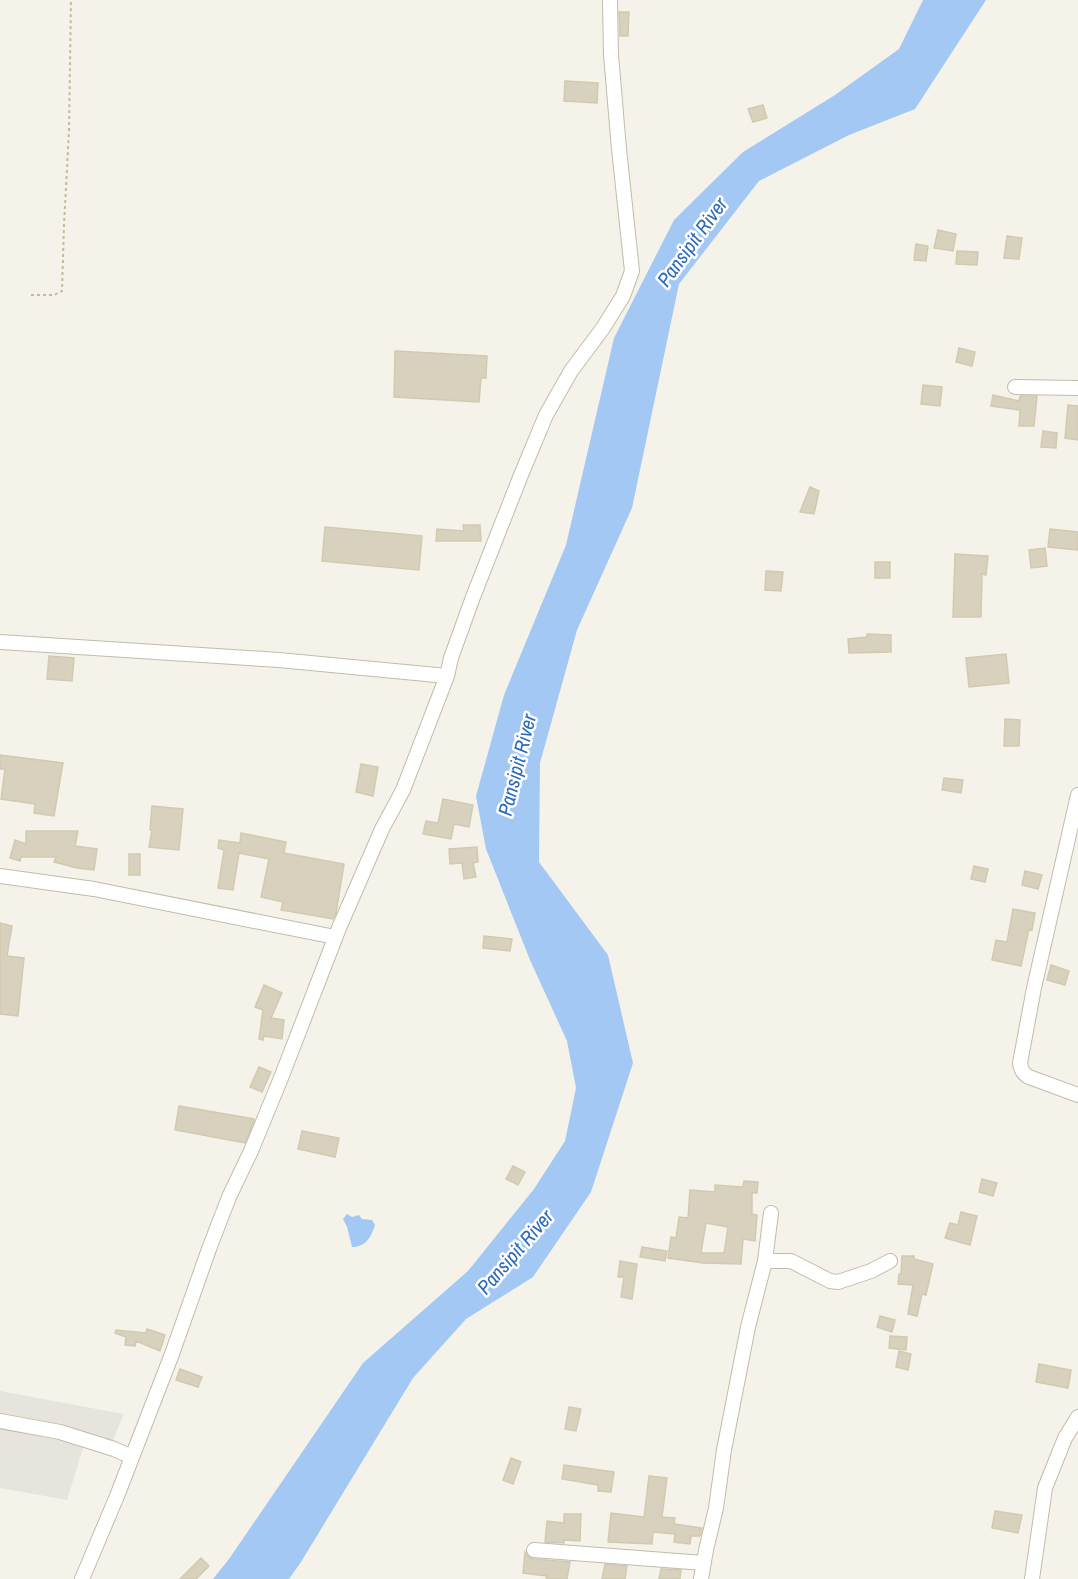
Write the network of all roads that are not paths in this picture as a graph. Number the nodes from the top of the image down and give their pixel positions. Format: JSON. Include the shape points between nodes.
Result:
{"nodes":[{"id":1,"x":610,"y":0,"type":"edge"},
{"id":2,"x":1015,"y":387,"type":"dead end"},
{"id":3,"x":1078,"y":388,"type":"edge"},
{"id":4,"x":0,"y":642,"type":"edge"},
{"id":5,"x":447,"y":676,"type":"junction"},
{"id":6,"x":1078,"y":795,"type":"edge"},
{"id":7,"x":0,"y":876,"type":"edge"},
{"id":8,"x":335,"y":937,"type":"junction"},
{"id":9,"x":1078,"y":1095,"type":"edge"},
{"id":10,"x":771,"y":1213,"type":"dead end"},
{"id":11,"x":765,"y":1261,"type":"junction"},
{"id":12,"x":890,"y":1261,"type":"dead end"},
{"id":13,"x":1078,"y":1417,"type":"edge"},
{"id":14,"x":0,"y":1421,"type":"edge"},
{"id":15,"x":132,"y":1457,"type":"junction"},
{"id":16,"x":534,"y":1550,"type":"dead end"},
{"id":17,"x":704,"y":1563,"type":"junction"},
{"id":18,"x":82,"y":1579,"type":"edge"},
{"id":19,"x":701,"y":1579,"type":"edge"},
{"id":20,"x":1032,"y":1579,"type":"edge"}],
"edges":[{"from":1,"to":5,"type":"street","via":[[618,149],[632,271],[623,296],[546,415],[473,597]]},
{"from":2,"to":3,"type":"street"},
{"from":4,"to":5,"type":"street","via":[[279,660]]},
{"from":5,"to":8,"type":"street","via":[[403,790]]},
{"from":6,"to":9,"type":"street","via":[[1020,1063],[1020,1069],[1029,1077]]},
{"from":7,"to":8,"type":"street","via":[[94,889]]},
{"from":8,"to":15,"type":"street","via":[[281,1078],[229,1197]]},
{"from":10,"to":11,"type":"street"},
{"from":11,"to":12,"type":"street","via":[[791,1261],[838,1282]]},
{"from":11,"to":17,"type":"street","via":[[748,1327]]},
{"from":13,"to":20,"type":"street","via":[[1045,1488]]},
{"from":14,"to":15,"type":"street","via":[[60,1432]]},
{"from":15,"to":18,"type":"street"},
{"from":16,"to":17,"type":"street"},
{"from":17,"to":19,"type":"street"}]}
